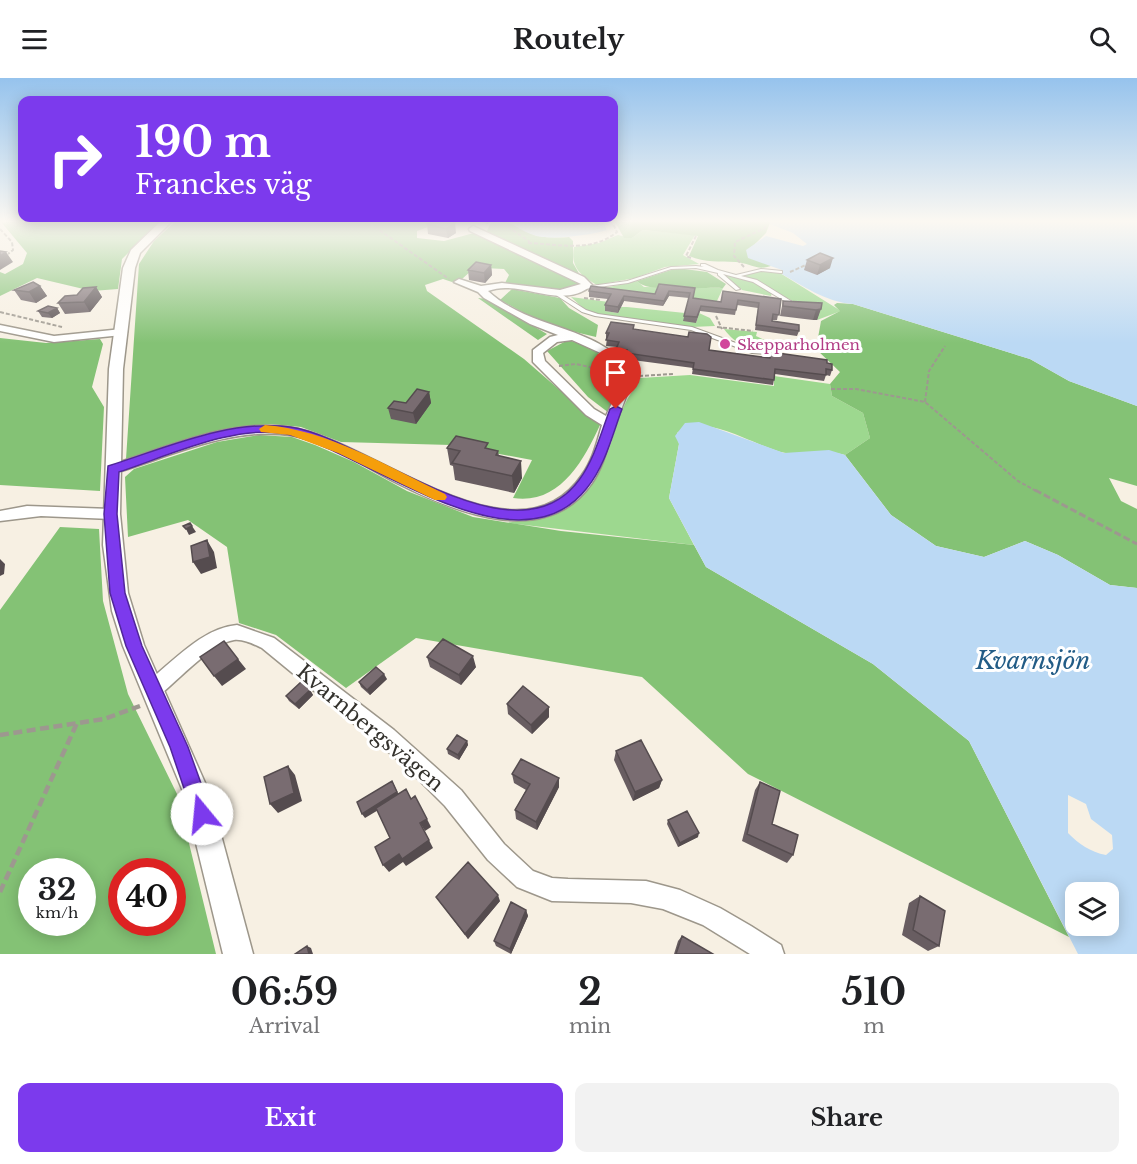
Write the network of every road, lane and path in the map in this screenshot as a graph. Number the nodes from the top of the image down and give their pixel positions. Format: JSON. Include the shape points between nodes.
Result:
{"nodes":[{"id":1,"x":131,"y":261,"type":"edge"},
{"id":2,"x":423,"y":261,"type":"edge"},
{"id":3,"x":542,"y":261,"type":"edge"},
{"id":4,"x":694,"y":261,"type":"edge"},
{"id":5,"x":739,"y":261,"type":"edge"},
{"id":6,"x":809,"y":263,"type":"edge"},
{"id":7,"x":703,"y":266,"type":"joint"},
{"id":8,"x":716,"y":271,"type":"junction"},
{"id":9,"x":780,"y":272,"type":"joint"},
{"id":10,"x":745,"y":273,"type":"junction"},
{"id":11,"x":737,"y":276,"type":"junction"},
{"id":12,"x":459,"y":282,"type":"joint"},
{"id":13,"x":584,"y":288,"type":"junction"},
{"id":14,"x":738,"y":289,"type":"dead end"},
{"id":15,"x":482,"y":290,"type":"junction"},
{"id":16,"x":558,"y":294,"type":"junction"},
{"id":17,"x":788,"y":301,"type":"edge"},
{"id":18,"x":0,"y":312,"type":"edge"},
{"id":19,"x":68,"y":327,"type":"dead end"},
{"id":20,"x":0,"y":328,"type":"edge"},
{"id":21,"x":692,"y":329,"type":"junction"},
{"id":22,"x":753,"y":331,"type":"dead end"},
{"id":23,"x":122,"y":332,"type":"junction"},
{"id":24,"x":569,"y":336,"type":"junction"},
{"id":25,"x":945,"y":346,"type":"dead end"},
{"id":26,"x":767,"y":352,"type":"dead end"},
{"id":27,"x":546,"y":369,"type":"junction"},
{"id":28,"x":673,"y":374,"type":"dead end"},
{"id":29,"x":626,"y":375,"type":"junction"},
{"id":30,"x":831,"y":389,"type":"dead end"},
{"id":31,"x":926,"y":402,"type":"junction"},
{"id":32,"x":609,"y":423,"type":"junction"},
{"id":33,"x":113,"y":469,"type":"junction"},
{"id":34,"x":111,"y":514,"type":"junction"},
{"id":35,"x":0,"y":516,"type":"edge"},
{"id":36,"x":1137,"y":544,"type":"edge"},
{"id":37,"x":156,"y":694,"type":"junction"},
{"id":38,"x":77,"y":723,"type":"junction"},
{"id":39,"x":0,"y":735,"type":"edge"},
{"id":40,"x":0,"y":892,"type":"edge"},
{"id":41,"x":238,"y":954,"type":"edge"},
{"id":42,"x":772,"y":954,"type":"edge"}],
"edges":[{"from":1,"to":23,"type":"street"},
{"from":2,"to":12,"type":"path"},
{"from":3,"to":13,"type":"street","via":[[586,282]]},
{"from":4,"to":7,"type":"path"},
{"from":5,"to":10,"type":"path"},
{"from":6,"to":9,"type":"path","via":[[796,271]]},
{"from":7,"to":8,"type":"lane"},
{"from":8,"to":11,"type":"lane"},
{"from":8,"to":13,"type":"lane","via":[[671,268],[628,282]]},
{"from":8,"to":14,"type":"lane"},
{"from":9,"to":10,"type":"lane"},
{"from":10,"to":11,"type":"lane"},
{"from":11,"to":17,"type":"lane","via":[[761,284]]},
{"from":12,"to":15,"type":"street"},
{"from":13,"to":16,"type":"street"},
{"from":15,"to":16,"type":"street","via":[[497,285]]},
{"from":15,"to":24,"type":"street","via":[[539,324]]},
{"from":16,"to":21,"type":"lane","via":[[597,315]]},
{"from":18,"to":19,"type":"path"},
{"from":20,"to":23,"type":"street","via":[[54,339]]},
{"from":21,"to":22,"type":"path"},
{"from":21,"to":26,"type":"lane","via":[[754,352]]},
{"from":23,"to":33,"type":"street","via":[[116,369]]},
{"from":24,"to":27,"type":"street","via":[[554,339],[537,352]]},
{"from":24,"to":29,"type":"street","via":[[602,346],[618,358]]},
{"from":25,"to":31,"type":"path","via":[[932,358],[926,378]]},
{"from":27,"to":29,"type":"path","via":[[576,364]]},
{"from":27,"to":32,"type":"street","via":[[590,411]]},
{"from":28,"to":29,"type":"path"},
{"from":29,"to":32,"type":"street"},
{"from":30,"to":31,"type":"path","via":[[856,389]]},
{"from":31,"to":36,"type":"path","via":[[1018,481]]},
{"from":32,"to":33,"type":"street","via":[[596,464],[583,485],[568,500],[528,514],[480,512],[291,431],[259,429],[222,434]]},
{"from":33,"to":34,"type":"street"},
{"from":34,"to":35,"type":"street","via":[[54,510]]},
{"from":34,"to":37,"type":"street","via":[[118,593],[134,646]]},
{"from":37,"to":38,"type":"path","via":[[104,719]]},
{"from":37,"to":41,"type":"street","via":[[196,794]]},
{"from":37,"to":42,"type":"street","name":"Kvarnbergsvägen","via":[[216,640],[231,633],[268,643],[409,756],[453,798],[526,880],[557,891],[646,893],[694,907]]},
{"from":38,"to":39,"type":"path"},
{"from":38,"to":40,"type":"path"}]}
